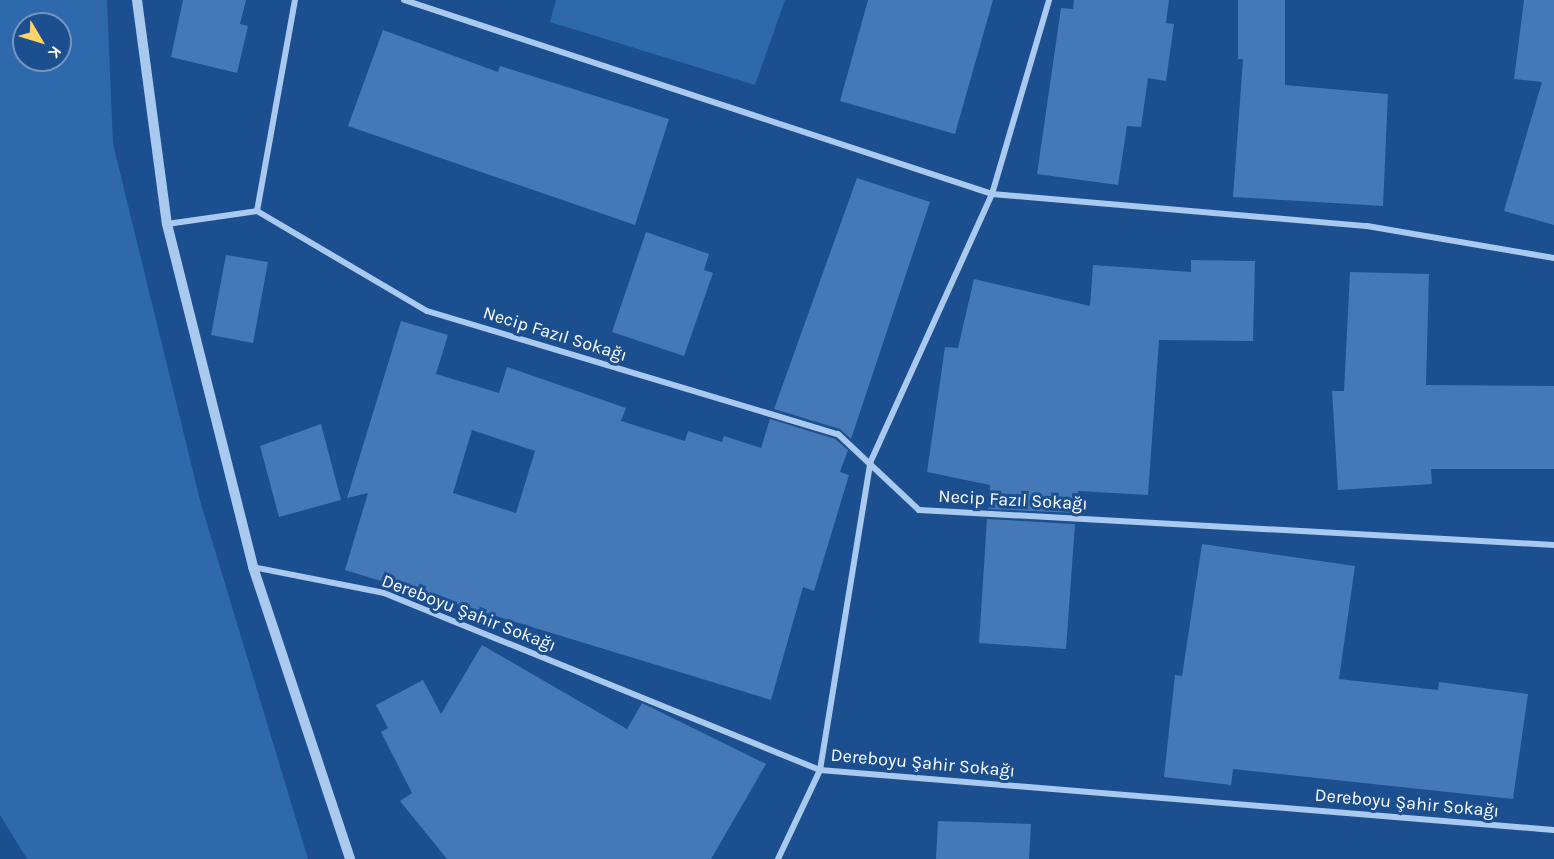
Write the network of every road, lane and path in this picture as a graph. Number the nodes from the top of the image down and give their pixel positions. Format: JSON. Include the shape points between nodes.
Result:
{"nodes":[{"id":1,"x":137,"y":0,"type":"edge"},
{"id":2,"x":295,"y":0,"type":"edge"},
{"id":3,"x":404,"y":0,"type":"edge"},
{"id":4,"x":1049,"y":0,"type":"edge"},
{"id":5,"x":992,"y":194,"type":"junction"},
{"id":6,"x":257,"y":211,"type":"junction"},
{"id":7,"x":167,"y":224,"type":"junction"},
{"id":8,"x":1554,"y":258,"type":"edge"},
{"id":9,"x":870,"y":463,"type":"junction"},
{"id":10,"x":1554,"y":545,"type":"edge"},
{"id":11,"x":253,"y":567,"type":"junction"},
{"id":12,"x":820,"y":770,"type":"junction"},
{"id":13,"x":1554,"y":830,"type":"edge"},
{"id":14,"x":350,"y":859,"type":"edge"},
{"id":15,"x":778,"y":859,"type":"edge"}],
"edges":[{"from":1,"to":7,"type":"street"},
{"from":2,"to":6,"type":"street"},
{"from":3,"to":5,"type":"street"},
{"from":4,"to":5,"type":"street"},
{"from":5,"to":8,"type":"street","via":[[1367,226]]},
{"from":5,"to":9,"type":"street"},
{"from":6,"to":7,"type":"street"},
{"from":6,"to":9,"type":"street","name":"Necip Fazıl Sokağı","via":[[427,311],[838,434]]},
{"from":7,"to":11,"type":"street"},
{"from":9,"to":10,"type":"street","name":"Necip Fazıl Sokağı","via":[[919,510]]},
{"from":9,"to":12,"type":"street"},
{"from":11,"to":12,"type":"street","name":"Dereboyu Şahir Sokağı","via":[[384,593]]},
{"from":11,"to":14,"type":"street"},
{"from":12,"to":13,"type":"street","name":"Dereboyu Şahir Sokağı"},
{"from":12,"to":15,"type":"street"}]}
